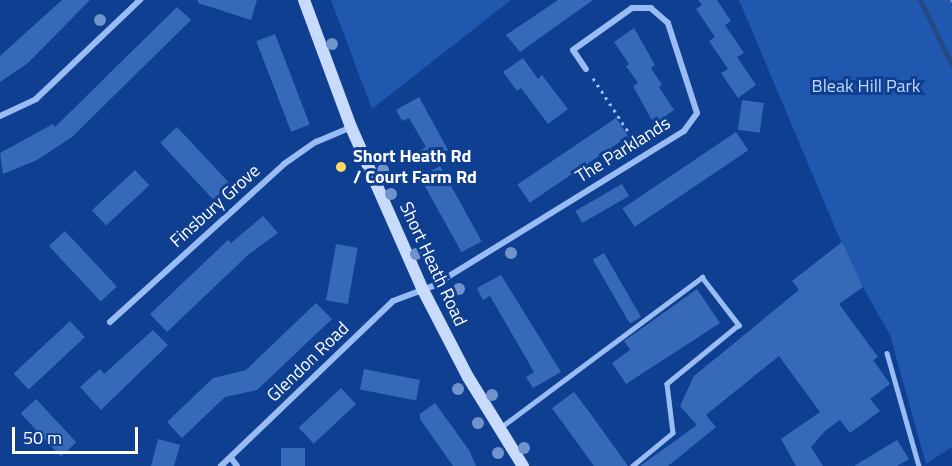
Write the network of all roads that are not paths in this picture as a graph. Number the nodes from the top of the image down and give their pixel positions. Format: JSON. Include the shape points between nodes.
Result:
{"nodes":[{"id":1,"x":140,"y":0,"type":"edge"},
{"id":2,"x":304,"y":0,"type":"edge"},
{"id":3,"x":586,"y":69,"type":"road end"},
{"id":4,"x":0,"y":116,"type":"edge"},
{"id":5,"x":351,"y":127,"type":"junction"},
{"id":6,"x":423,"y":290,"type":"junction"},
{"id":7,"x":110,"y":322,"type":"dead end"},
{"id":8,"x":887,"y":353,"type":"dead end"},
{"id":9,"x":499,"y":428,"type":"junction"},
{"id":10,"x":231,"y":458,"type":"junction"},
{"id":11,"x":221,"y":466,"type":"edge"},
{"id":12,"x":237,"y":466,"type":"edge"},
{"id":13,"x":523,"y":466,"type":"edge"},
{"id":14,"x":633,"y":466,"type":"edge"},
{"id":15,"x":920,"y":466,"type":"edge"}],
"edges":[{"from":1,"to":4,"type":"street","via":[[36,99]]},
{"from":2,"to":5,"type":"street","name":"Short Heath Road"},
{"from":3,"to":6,"type":"street","name":"The Parklands","via":[[573,50],[613,18],[632,8],[651,8],[668,23],[697,113],[684,131]]},
{"from":5,"to":6,"type":"street","name":"Short Heath Road"},
{"from":5,"to":7,"type":"street","name":"Finsbury Grove","via":[[316,142],[284,164]]},
{"from":6,"to":9,"type":"street","name":"Short Heath Road"},
{"from":6,"to":10,"type":"street","name":"Glendon Road","via":[[393,301]]},
{"from":8,"to":15,"type":"lane"},
{"from":9,"to":13,"type":"street","name":"Short Heath Road"},
{"from":9,"to":14,"type":"lane","via":[[702,277],[739,325],[667,384],[674,433]]},
{"from":10,"to":11,"type":"street","name":"Glendon Road"},
{"from":10,"to":12,"type":"street"}]}
